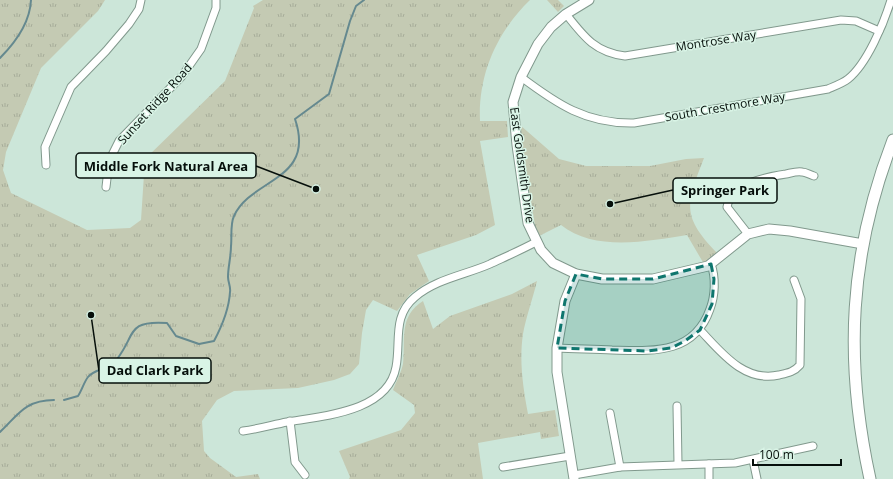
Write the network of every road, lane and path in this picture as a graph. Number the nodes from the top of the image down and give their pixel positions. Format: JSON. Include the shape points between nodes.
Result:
{"nodes":[{"id":1,"x":141,"y":0,"type":"edge"},
{"id":2,"x":216,"y":0,"type":"edge"},
{"id":3,"x":589,"y":0,"type":"edge"},
{"id":4,"x":891,"y":0,"type":"edge"},
{"id":5,"x":566,"y":14,"type":"junction"},
{"id":6,"x":879,"y":31,"type":"junction"},
{"id":7,"x":521,"y":77,"type":"junction"},
{"id":8,"x":893,"y":140,"type":"edge"},
{"id":9,"x":46,"y":166,"type":"dead end"},
{"id":10,"x":814,"y":176,"type":"dead end"},
{"id":11,"x":106,"y":187,"type":"dead end"},
{"id":12,"x":748,"y":234,"type":"junction"},
{"id":13,"x":536,"y":242,"type":"junction"},
{"id":14,"x":863,"y":244,"type":"junction"},
{"id":15,"x":711,"y":264,"type":"junction"},
{"id":16,"x":576,"y":274,"type":"junction"},
{"id":17,"x":794,"y":280,"type":"dead end"},
{"id":18,"x":700,"y":330,"type":"junction"},
{"id":19,"x":557,"y":348,"type":"junction"},
{"id":20,"x":677,"y":406,"type":"dead end"},
{"id":21,"x":610,"y":413,"type":"dead end"},
{"id":22,"x":290,"y":422,"type":"junction"},
{"id":23,"x":243,"y":431,"type":"dead end"},
{"id":24,"x":813,"y":446,"type":"dead end"},
{"id":25,"x":570,"y":456,"type":"junction"},
{"id":26,"x":753,"y":460,"type":"junction"},
{"id":27,"x":678,"y":464,"type":"junction"},
{"id":28,"x":709,"y":464,"type":"junction"},
{"id":29,"x":504,"y":467,"type":"dead end"},
{"id":30,"x":620,"y":467,"type":"junction"},
{"id":31,"x":305,"y":475,"type":"dead end"},
{"id":32,"x":574,"y":477,"type":"edge"},
{"id":33,"x":709,"y":479,"type":"edge"},
{"id":34,"x":757,"y":479,"type":"edge"},
{"id":35,"x":870,"y":479,"type":"edge"}],
"edges":[{"from":1,"to":9,"type":"street","via":[[139,9],[129,24],[71,87],[45,147]]},
{"from":2,"to":11,"type":"street","name":"Sunset Ridge Road","via":[[216,8],[202,49],[182,76],[119,141],[109,161]]},
{"from":3,"to":5,"type":"street","name":"East Goldsmith Drive"},
{"from":4,"to":6,"type":"street","name":"South Crestmore Way"},
{"from":5,"to":6,"type":"street","name":"Montrose Way","via":[[596,47],[625,56],[841,20],[856,21]]},
{"from":5,"to":7,"type":"street","name":"East Goldsmith Drive","via":[[551,27],[538,44]]},
{"from":6,"to":7,"type":"street","name":"South Crestmore Way","via":[[860,67],[848,80],[828,89],[634,124],[608,122],[582,115],[553,101]]},
{"from":7,"to":13,"type":"street","name":"East Goldsmith Drive","via":[[513,102],[515,130],[528,223]]},
{"from":8,"to":14,"type":"main road","via":[[876,187]]},
{"from":10,"to":12,"type":"street","via":[[801,171],[770,176],[746,184],[736,192],[728,200],[727,207]]},
{"from":12,"to":14,"type":"street","name":"East Goldsmith Drive","via":[[769,229]]},
{"from":12,"to":15,"type":"street","name":"East Goldsmith Drive"},
{"from":13,"to":16,"type":"street","name":"East Goldsmith Drive","via":[[553,263]]},
{"from":13,"to":22,"type":"street","via":[[489,264],[437,283],[415,297],[403,311],[398,325],[396,368],[389,384],[378,396],[342,413]]},
{"from":14,"to":35,"type":"main road","via":[[857,278],[853,343],[860,430]]},
{"from":15,"to":16,"type":"street","name":"East Goldsmith Drive","via":[[669,277],[653,279],[602,279]]},
{"from":15,"to":18,"type":"street","via":[[714,279],[713,298]]},
{"from":16,"to":19,"type":"street","via":[[565,302]]},
{"from":17,"to":18,"type":"street","via":[[801,299],[800,365],[794,371],[770,377],[747,373],[735,366]]},
{"from":18,"to":19,"type":"street","via":[[678,345],[663,349],[636,351]]},
{"from":19,"to":25,"type":"street","via":[[557,372]]},
{"from":20,"to":27,"type":"street"},
{"from":21,"to":30,"type":"street"},
{"from":22,"to":23,"type":"street"},
{"from":22,"to":31,"type":"street","via":[[296,462]]},
{"from":24,"to":26,"type":"street"},
{"from":25,"to":29,"type":"street"},
{"from":25,"to":32,"type":"street"},
{"from":26,"to":28,"type":"street","via":[[735,464]]},
{"from":26,"to":34,"type":"street"},
{"from":27,"to":28,"type":"street"},
{"from":27,"to":30,"type":"street"},
{"from":28,"to":33,"type":"street"},
{"from":30,"to":32,"type":"street"}]}
